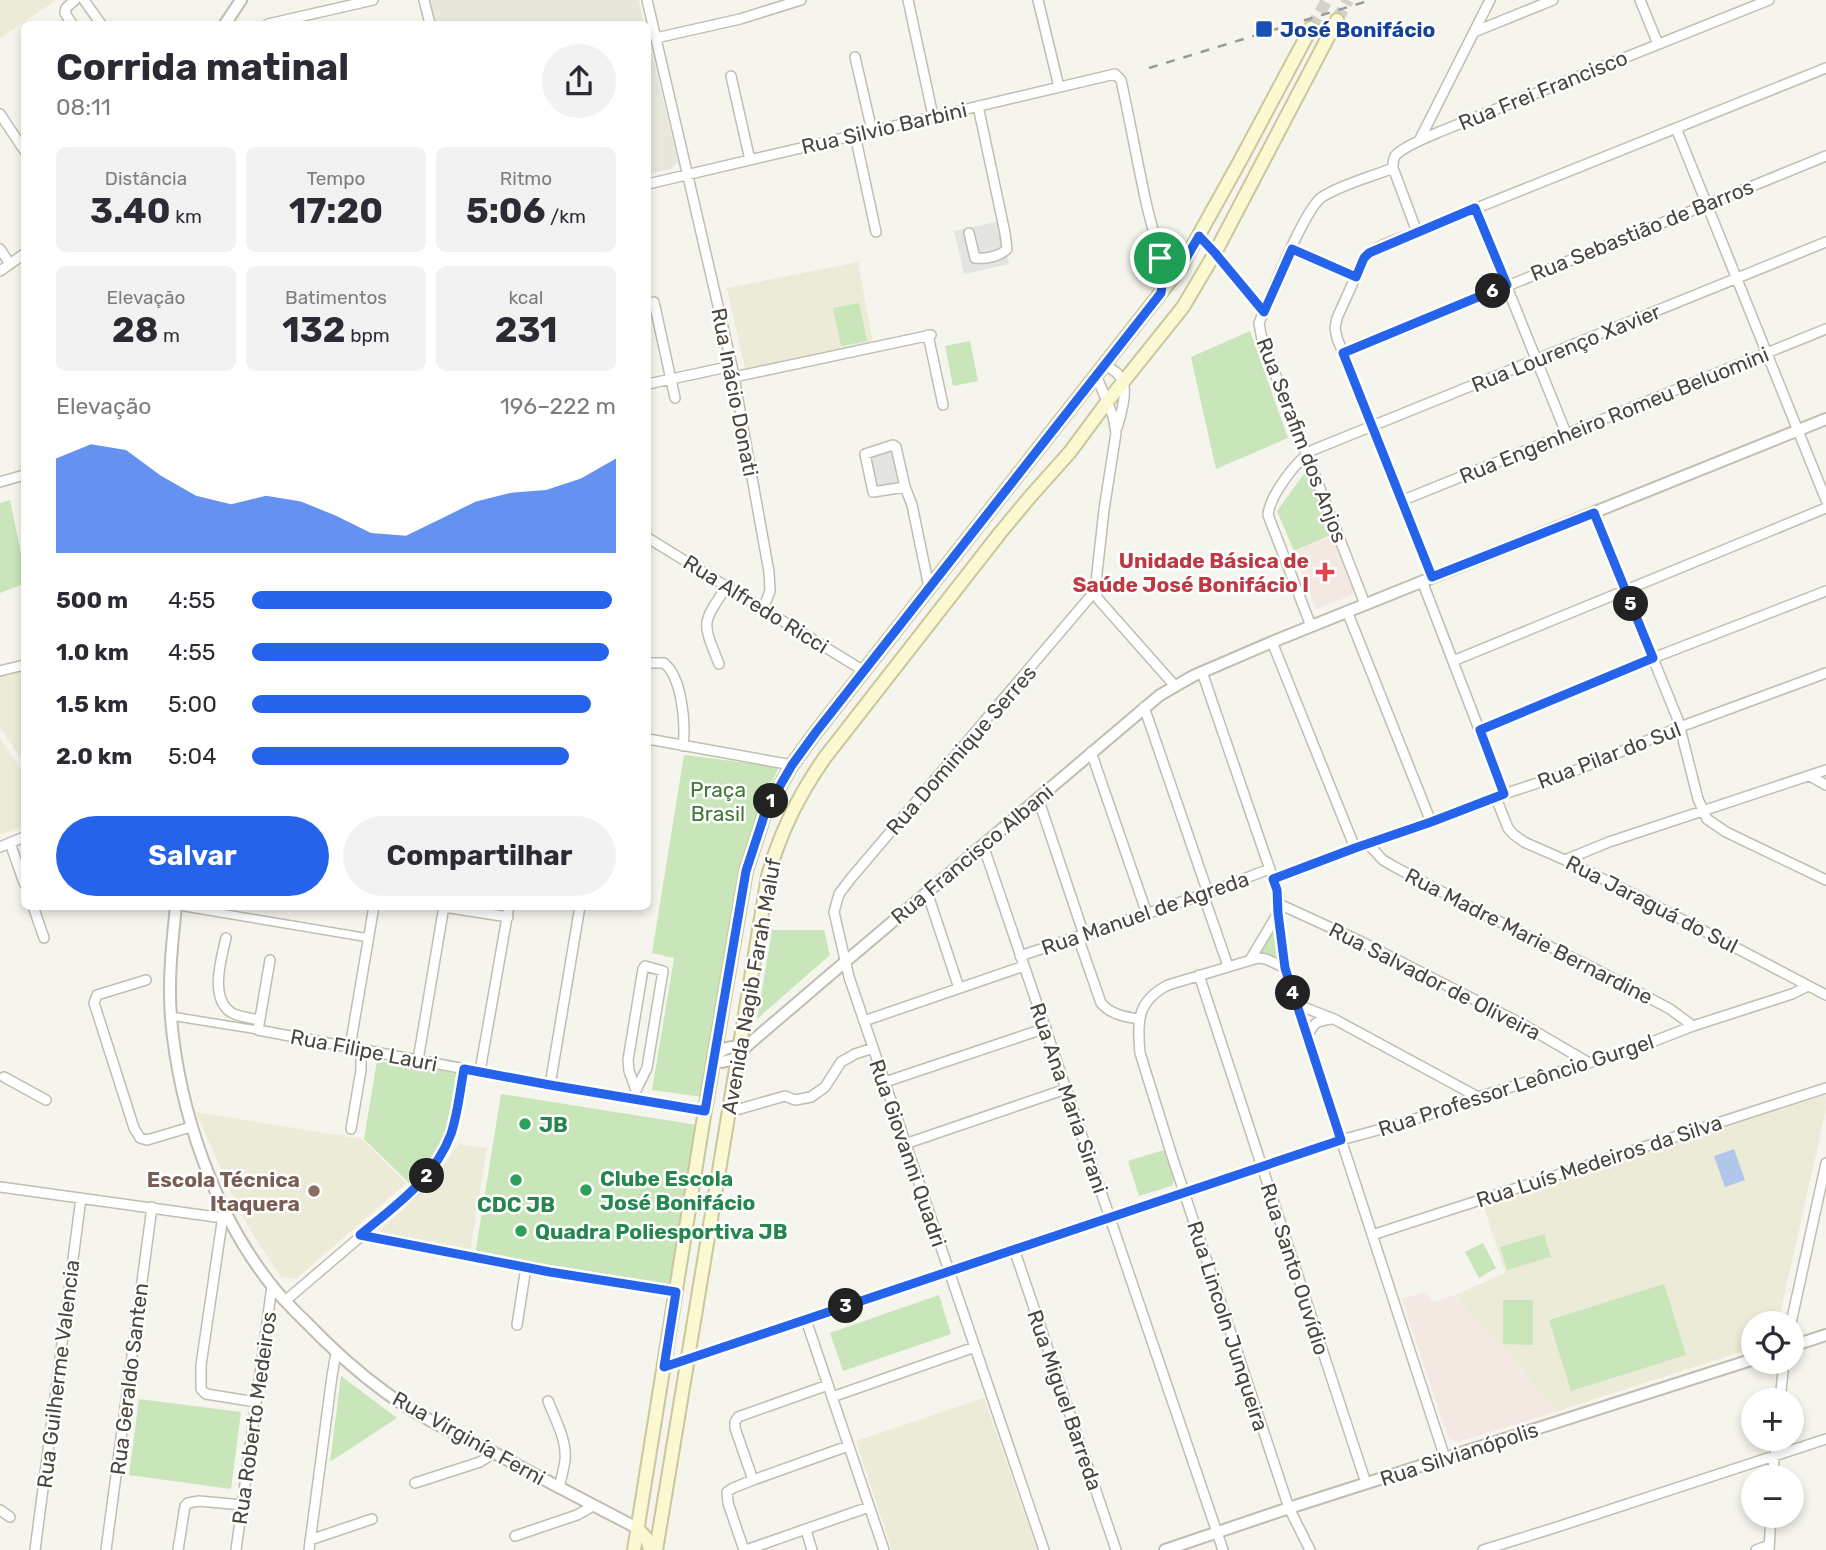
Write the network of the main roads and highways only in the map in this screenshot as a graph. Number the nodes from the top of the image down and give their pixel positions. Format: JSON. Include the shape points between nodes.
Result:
{"nodes":[{"id":1,"x":1337,"y":20,"type":"tunnel mouth"},
{"id":2,"x":1311,"y":28,"type":"tunnel mouth"},
{"id":3,"x":864,"y":671,"type":"junction"},
{"id":4,"x":873,"y":697,"type":"junction"},
{"id":5,"x":729,"y":1108,"type":"junction"},
{"id":6,"x":705,"y":1111,"type":"junction"},
{"id":7,"x":703,"y":1125,"type":"junction"},
{"id":8,"x":726,"y":1129,"type":"junction"},
{"id":9,"x":637,"y":1528,"type":"junction"},
{"id":10,"x":634,"y":1550,"type":"edge"},
{"id":11,"x":650,"y":1550,"type":"edge"},
{"id":12,"x":656,"y":1550,"type":"edge"}],
"edges":[{"from":1,"to":4,"type":"main road","name":"Avenida Nagib Farah Maluf","via":[[1183,307]]},
{"from":2,"to":3,"type":"main road","name":"Avenida Nagib Farah Maluf","via":[[1181,267]]},
{"from":3,"to":4,"type":"main road","via":[[877,681]]},
{"from":3,"to":6,"type":"main road","name":"Avenida Nagib Farah Maluf","via":[[792,765],[766,810],[746,871]]},
{"from":4,"to":5,"type":"main road","name":"Avenida Nagib Farah Maluf","via":[[811,777],[774,853]]},
{"from":5,"to":6,"type":"main road"},
{"from":5,"to":8,"type":"main road","name":"Avenida Nagib Farah Maluf"},
{"from":6,"to":7,"type":"main road","name":"Avenida Nagib Farah Maluf"},
{"from":7,"to":8,"type":"main road","via":[[715,1123]]},
{"from":7,"to":9,"type":"main road","name":"Avenida Nagib Farah Maluf"},
{"from":8,"to":12,"type":"main road","name":"Avenida Nagib Farah Maluf"},
{"from":9,"to":10,"type":"main road","name":"Avenida Nagib Farah Maluf"},
{"from":9,"to":11,"type":"main road"}]}
